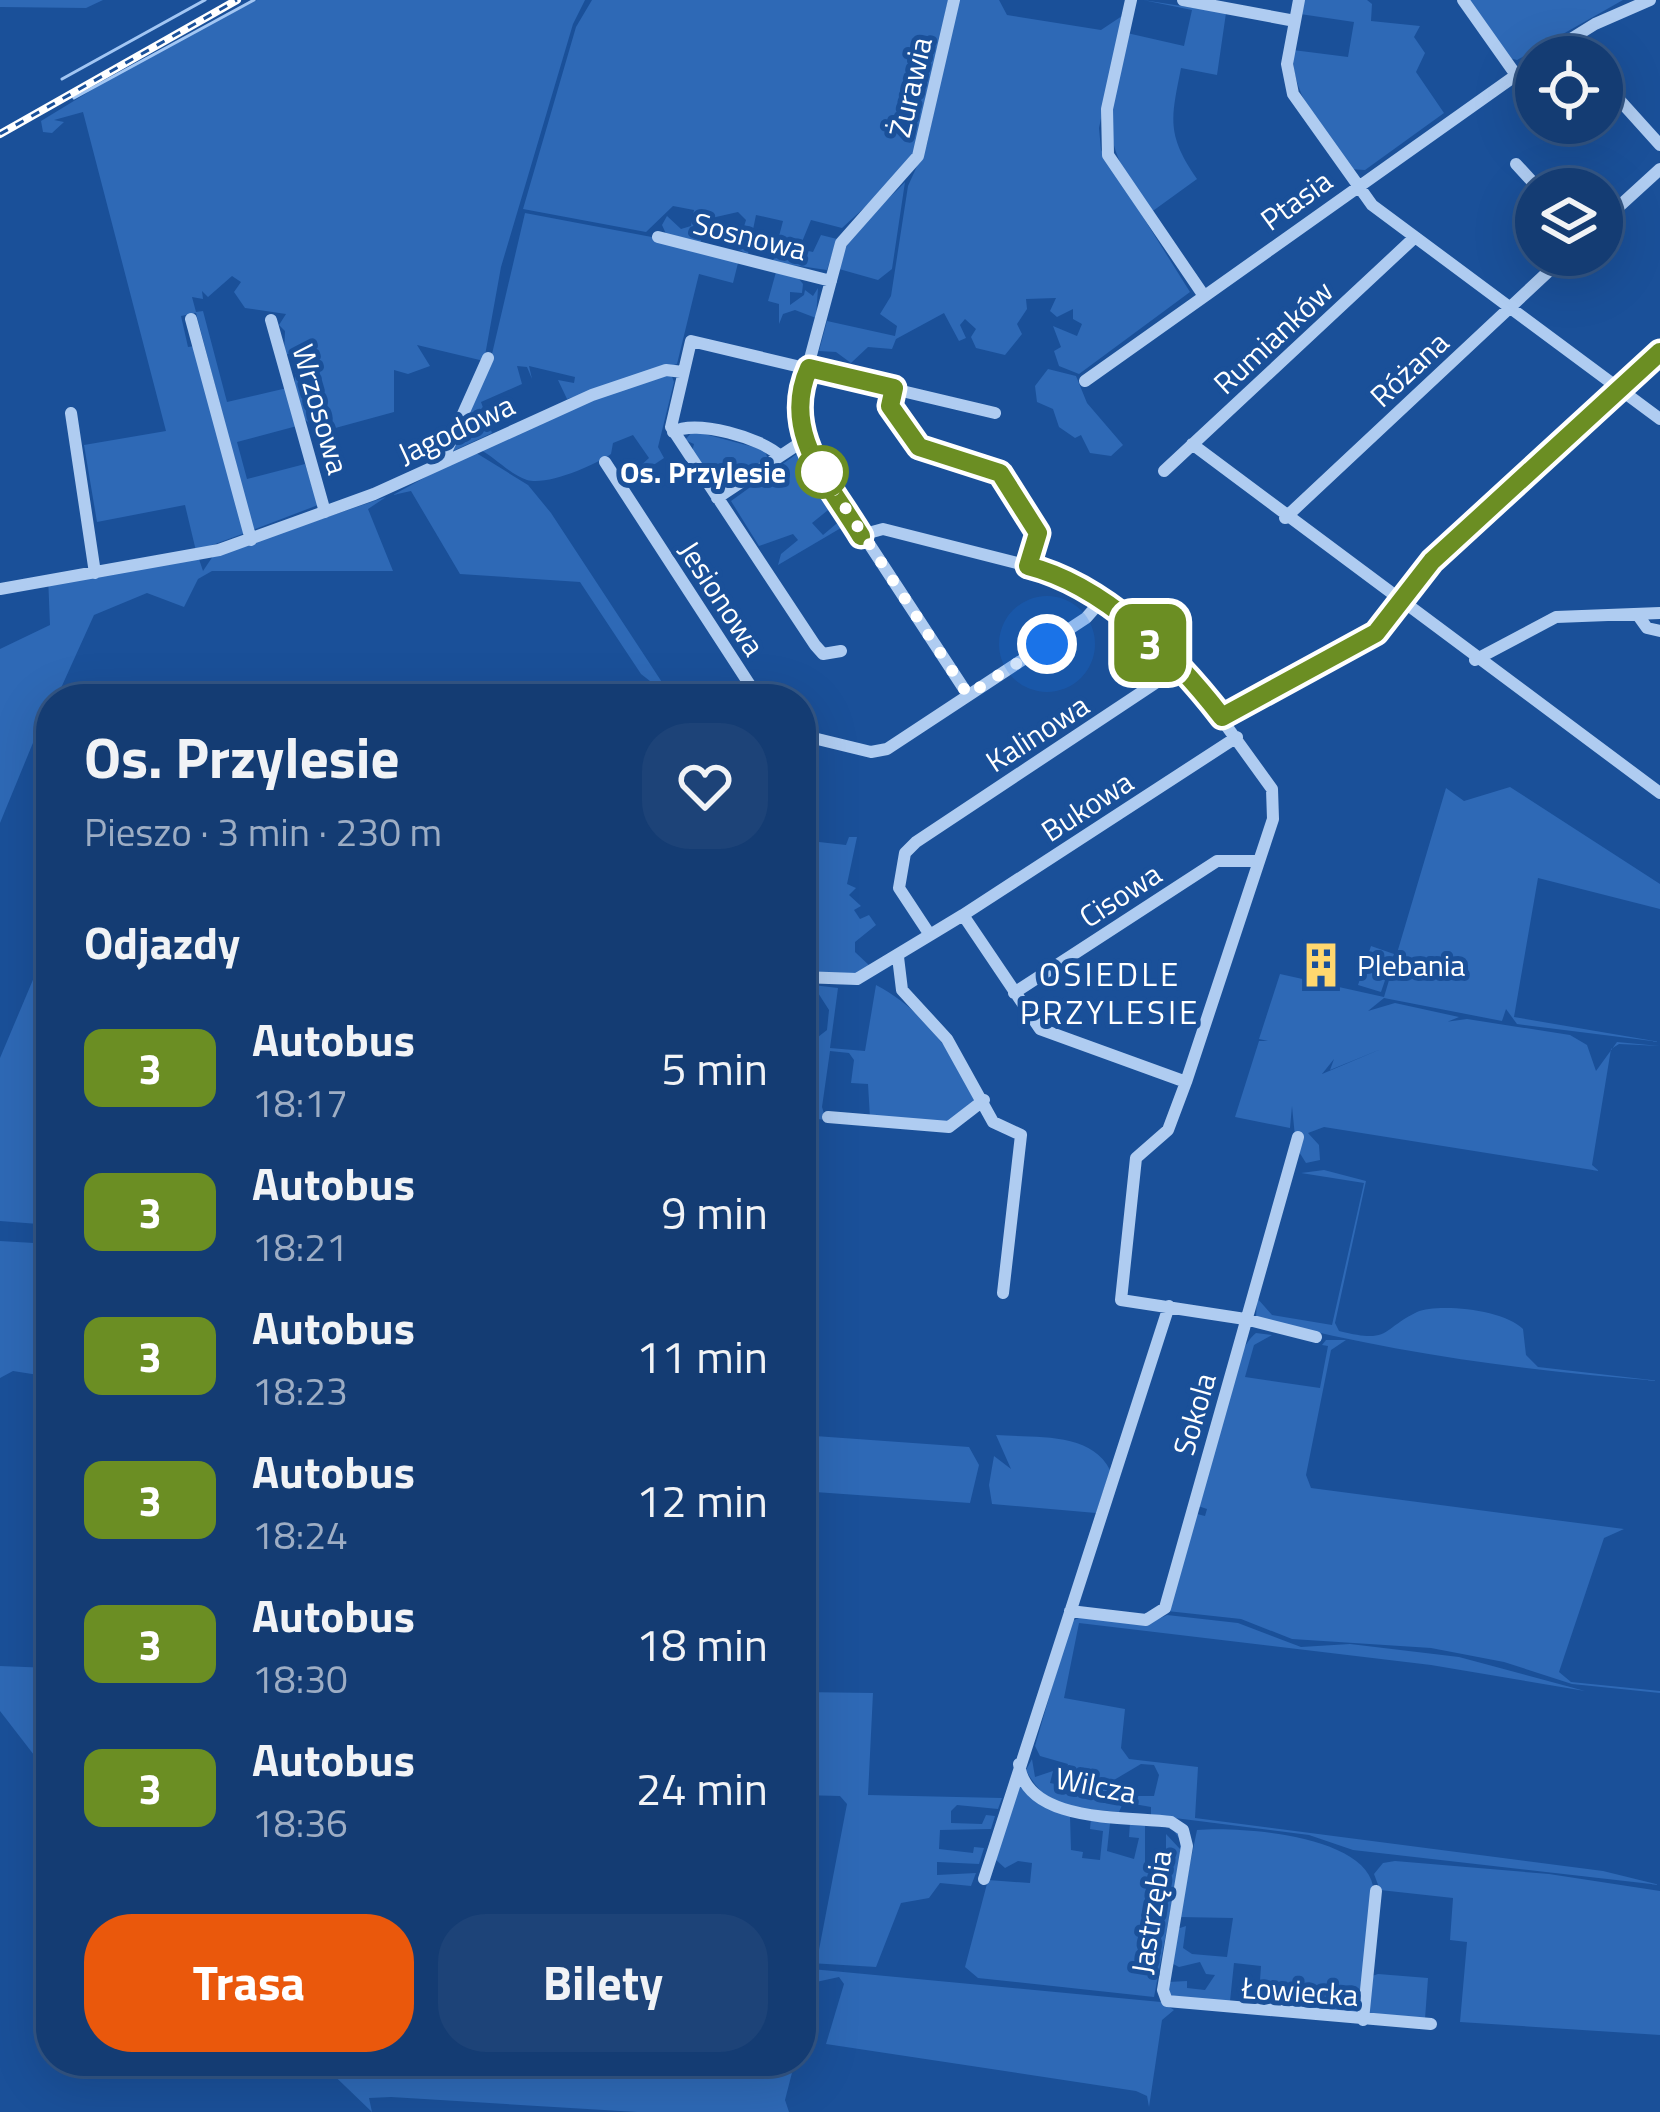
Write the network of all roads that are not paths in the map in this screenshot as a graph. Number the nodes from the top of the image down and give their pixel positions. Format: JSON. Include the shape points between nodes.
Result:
{"nodes":[{"id":1,"x":954,"y":0,"type":"edge"},
{"id":2,"x":1131,"y":0,"type":"edge"},
{"id":3,"x":1183,"y":0,"type":"edge"},
{"id":4,"x":1299,"y":0,"type":"edge"},
{"id":5,"x":1463,"y":0,"type":"edge"},
{"id":6,"x":1650,"y":0,"type":"edge"},
{"id":7,"x":1295,"y":21,"type":"junction"},
{"id":8,"x":1576,"y":36,"type":"edge"},
{"id":9,"x":1515,"y":74,"type":"edge"},
{"id":10,"x":1515,"y":76,"type":"edge"},
{"id":11,"x":1623,"y":104,"type":"edge"},
{"id":12,"x":1660,"y":145,"type":"edge"},
{"id":13,"x":1516,"y":164,"type":"dead end"},
{"id":14,"x":1520,"y":168,"type":"edge"},
{"id":15,"x":1660,"y":169,"type":"edge"},
{"id":16,"x":1357,"y":187,"type":"junction"},
{"id":17,"x":1623,"y":203,"type":"edge"},
{"id":18,"x":658,"y":237,"type":"dead end"},
{"id":19,"x":1414,"y":238,"type":"junction"},
{"id":20,"x":1543,"y":276,"type":"edge"},
{"id":21,"x":831,"y":281,"type":"junction"},
{"id":22,"x":1204,"y":296,"type":"junction"},
{"id":23,"x":1508,"y":308,"type":"junction"},
{"id":24,"x":191,"y":319,"type":"dead end"},
{"id":25,"x":271,"y":320,"type":"dead end"},
{"id":26,"x":1660,"y":352,"type":"edge"},
{"id":27,"x":488,"y":358,"type":"dead end"},
{"id":28,"x":809,"y":368,"type":"junction"},
{"id":29,"x":683,"y":372,"type":"junction"},
{"id":30,"x":1085,"y":381,"type":"dead end"},
{"id":31,"x":894,"y":388,"type":"junction"},
{"id":32,"x":1619,"y":389,"type":"junction"},
{"id":33,"x":995,"y":412,"type":"dead end"},
{"id":34,"x":71,"y":413,"type":"dead end"},
{"id":35,"x":1660,"y":419,"type":"edge"},
{"id":36,"x":673,"y":432,"type":"junction"},
{"id":37,"x":803,"y":441,"type":"junction"},
{"id":38,"x":1192,"y":444,"type":"junction"},
{"id":39,"x":780,"y":456,"type":"junction"},
{"id":40,"x":442,"y":461,"type":"junction"},
{"id":41,"x":605,"y":462,"type":"dead end"},
{"id":42,"x":1164,"y":471,"type":"dead end"},
{"id":43,"x":717,"y":498,"type":"junction"},
{"id":44,"x":325,"y":512,"type":"junction"},
{"id":45,"x":1285,"y":518,"type":"junction"},
{"id":46,"x":861,"y":536,"type":"junction"},
{"id":47,"x":251,"y":540,"type":"junction"},
{"id":48,"x":1028,"y":566,"type":"junction"},
{"id":49,"x":95,"y":573,"type":"junction"},
{"id":50,"x":0,"y":590,"type":"edge"},
{"id":51,"x":1399,"y":601,"type":"junction"},
{"id":52,"x":1101,"y":602,"type":"junction"},
{"id":53,"x":1660,"y":613,"type":"edge"},
{"id":54,"x":1637,"y":614,"type":"junction"},
{"id":55,"x":1660,"y":632,"type":"edge"},
{"id":56,"x":841,"y":651,"type":"dead end"},
{"id":57,"x":1475,"y":660,"type":"junction"},
{"id":58,"x":1174,"y":664,"type":"junction"},
{"id":59,"x":749,"y":684,"type":"edge"},
{"id":60,"x":968,"y":695,"type":"junction"},
{"id":61,"x":1222,"y":717,"type":"junction"},
{"id":62,"x":1237,"y":737,"type":"junction"},
{"id":63,"x":816,"y":739,"type":"edge"},
{"id":64,"x":1660,"y":793,"type":"edge"},
{"id":65,"x":1259,"y":861,"type":"junction"},
{"id":66,"x":963,"y":915,"type":"junction"},
{"id":67,"x":930,"y":935,"type":"junction"},
{"id":68,"x":898,"y":957,"type":"junction"},
{"id":69,"x":816,"y":978,"type":"edge"},
{"id":70,"x":1013,"y":993,"type":"junction"},
{"id":71,"x":1186,"y":1082,"type":"junction"},
{"id":72,"x":984,"y":1100,"type":"junction"},
{"id":73,"x":828,"y":1117,"type":"dead end"},
{"id":74,"x":1298,"y":1137,"type":"dead end"},
{"id":75,"x":1003,"y":1293,"type":"dead end"},
{"id":76,"x":1168,"y":1306,"type":"junction"},
{"id":77,"x":1245,"y":1319,"type":"junction"},
{"id":78,"x":1316,"y":1337,"type":"dead end"},
{"id":79,"x":1070,"y":1612,"type":"junction"},
{"id":80,"x":1019,"y":1764,"type":"junction"},
{"id":81,"x":1184,"y":1830,"type":"joint"},
{"id":82,"x":984,"y":1879,"type":"dead end"},
{"id":83,"x":1376,"y":1891,"type":"dead end"},
{"id":84,"x":1167,"y":2001,"type":"joint"},
{"id":85,"x":1364,"y":2020,"type":"junction"},
{"id":86,"x":1431,"y":2024,"type":"dead end"}],
"edges":[{"from":1,"to":21,"type":"street","name":"Żurawia","via":[[924,140],[901,179],[843,237]]},
{"from":2,"to":22,"type":"street","via":[[1107,109],[1108,155]]},
{"from":3,"to":7,"type":"street"},
{"from":4,"to":7,"type":"street"},
{"from":5,"to":9,"type":"street"},
{"from":6,"to":8,"type":"street","name":"Ptasia"},
{"from":7,"to":16,"type":"street","via":[[1287,64],[1293,94]]},
{"from":10,"to":16,"type":"street","name":"Ptasia"},
{"from":11,"to":12,"type":"street"},
{"from":13,"to":14,"type":"street"},
{"from":15,"to":17,"type":"street"},
{"from":16,"to":19,"type":"street"},
{"from":16,"to":22,"type":"street","name":"Ptasia"},
{"from":18,"to":21,"type":"street","name":"Sosnowa"},
{"from":19,"to":23,"type":"street"},
{"from":19,"to":38,"type":"street","name":"Rumianków"},
{"from":20,"to":23,"type":"street","name":"Różana"},
{"from":21,"to":28,"type":"street"},
{"from":22,"to":30,"type":"street","name":"Ptasia"},
{"from":23,"to":32,"type":"street"},
{"from":23,"to":45,"type":"street","name":"Różana"},
{"from":24,"to":47,"type":"street"},
{"from":25,"to":44,"type":"street","name":"Wrzosowa"},
{"from":26,"to":32,"type":"street"},
{"from":27,"to":40,"type":"street"},
{"from":28,"to":29,"type":"street","via":[[691,341]]},
{"from":28,"to":31,"type":"street"},
{"from":28,"to":37,"type":"street","via":[[799,407]]},
{"from":29,"to":36,"type":"street"},
{"from":29,"to":40,"type":"street","name":"Jagodowa","via":[[666,370],[592,395]]},
{"from":31,"to":33,"type":"street"},
{"from":31,"to":48,"type":"street","via":[[890,406],[919,447],[1000,473],[1038,533]]},
{"from":32,"to":35,"type":"street"},
{"from":32,"to":51,"type":"street"},
{"from":34,"to":49,"type":"street"},
{"from":36,"to":39,"type":"street","via":[[695,427]]},
{"from":36,"to":43,"type":"street"},
{"from":37,"to":39,"type":"street"},
{"from":37,"to":46,"type":"street"},
{"from":38,"to":42,"type":"street","name":"Rumianków"},
{"from":38,"to":45,"type":"street"},
{"from":39,"to":43,"type":"street"},
{"from":40,"to":44,"type":"street","name":"Jagodowa"},
{"from":41,"to":59,"type":"street","name":"Jesionowa"},
{"from":43,"to":56,"type":"street","via":[[815,646],[824,654]]},
{"from":44,"to":47,"type":"street","name":"Jagodowa"},
{"from":45,"to":51,"type":"street"},
{"from":46,"to":48,"type":"street","via":[[883,530]]},
{"from":46,"to":60,"type":"street"},
{"from":47,"to":49,"type":"street","name":"Jagodowa"},
{"from":48,"to":52,"type":"street","via":[[1064,575]]},
{"from":49,"to":50,"type":"street","name":"Jagodowa"},
{"from":51,"to":57,"type":"street"},
{"from":51,"to":61,"type":"street","via":[[1376,633]]},
{"from":52,"to":58,"type":"street"},
{"from":52,"to":60,"type":"street"},
{"from":53,"to":54,"type":"street"},
{"from":54,"to":55,"type":"street"},
{"from":54,"to":57,"type":"street","via":[[1556,617]]},
{"from":57,"to":64,"type":"street"},
{"from":58,"to":61,"type":"street"},
{"from":58,"to":67,"type":"street","name":"Kalinowa","via":[[905,853],[899,888]]},
{"from":60,"to":63,"type":"street","via":[[886,749]]},
{"from":61,"to":62,"type":"street"},
{"from":62,"to":65,"type":"street","via":[[1274,795]]},
{"from":62,"to":66,"type":"street","name":"Bukowa"},
{"from":65,"to":70,"type":"street","name":"Cisowa","via":[[1217,861]]},
{"from":65,"to":71,"type":"street"},
{"from":66,"to":67,"type":"street","name":"Bukowa"},
{"from":66,"to":70,"type":"street"},
{"from":67,"to":68,"type":"street","name":"Bukowa"},
{"from":68,"to":69,"type":"street","name":"Bukowa","via":[[850,981]]},
{"from":68,"to":72,"type":"street","via":[[902,990],[947,1039]]},
{"from":70,"to":71,"type":"street","via":[[1040,1029]]},
{"from":71,"to":76,"type":"street","via":[[1168,1130],[1136,1158],[1121,1300]]},
{"from":72,"to":73,"type":"street","via":[[942,1127]]},
{"from":72,"to":75,"type":"street","via":[[993,1122],[1021,1135]]},
{"from":74,"to":77,"type":"street","name":"Sokola"},
{"from":76,"to":77,"type":"street"},
{"from":76,"to":79,"type":"street"},
{"from":77,"to":78,"type":"street"},
{"from":77,"to":79,"type":"street","name":"Sokola","via":[[1163,1612],[1140,1620]]},
{"from":79,"to":80,"type":"street"},
{"from":80,"to":81,"type":"street","name":"Wilcza","via":[[1026,1787],[1047,1804]]},
{"from":80,"to":82,"type":"street"},
{"from":81,"to":84,"type":"street","name":"Jastrzębia","via":[[1162,1990]]},
{"from":83,"to":85,"type":"street"},
{"from":84,"to":85,"type":"street","name":"Łowiecka"},
{"from":85,"to":86,"type":"street","name":"Łowiecka"}]}
